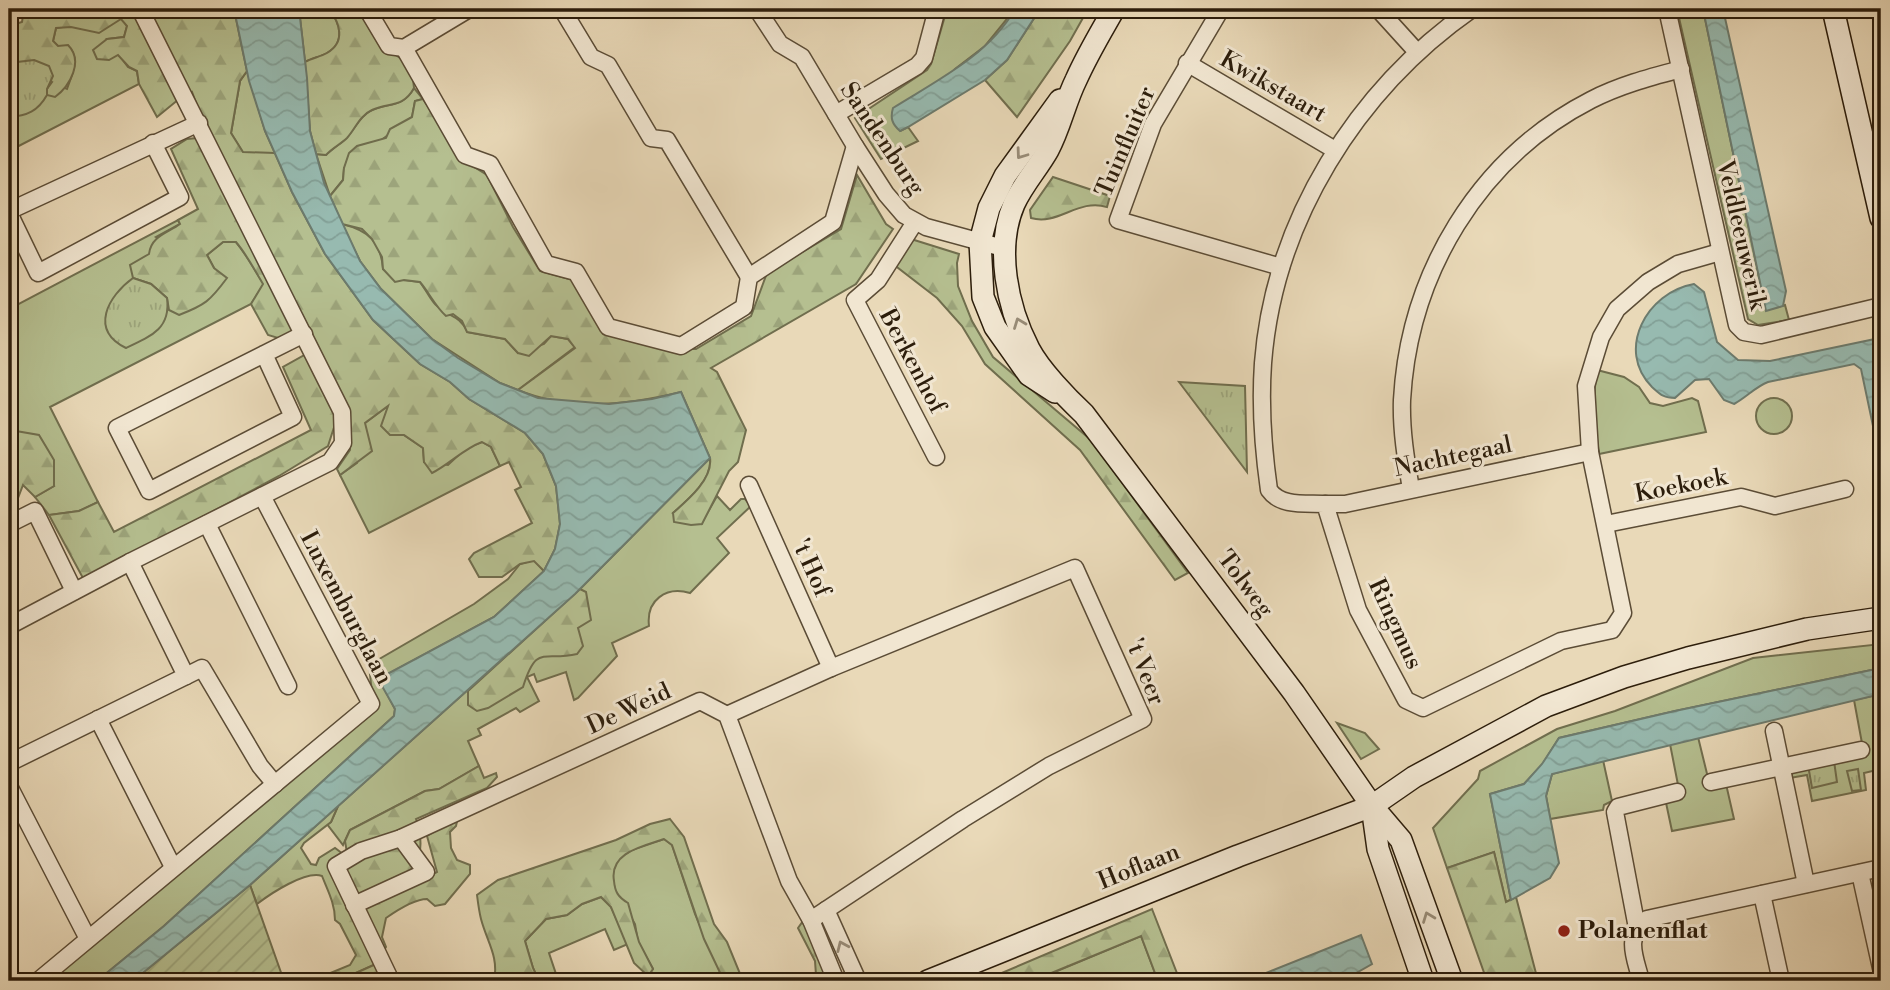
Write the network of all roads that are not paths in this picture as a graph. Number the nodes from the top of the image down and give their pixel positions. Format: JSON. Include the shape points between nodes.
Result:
{"nodes":[{"id":1,"x":140,"y":9,"type":"edge"},
{"id":2,"x":367,"y":9,"type":"edge"},
{"id":3,"x":469,"y":9,"type":"edge"},
{"id":4,"x":562,"y":9,"type":"edge"},
{"id":5,"x":757,"y":9,"type":"edge"},
{"id":6,"x":937,"y":9,"type":"edge"},
{"id":7,"x":1114,"y":9,"type":"edge"},
{"id":8,"x":1221,"y":9,"type":"edge"},
{"id":9,"x":1378,"y":9,"type":"edge"},
{"id":10,"x":1472,"y":9,"type":"edge"},
{"id":11,"x":1667,"y":9,"type":"edge"},
{"id":12,"x":1833,"y":9,"type":"edge"},
{"id":13,"x":404,"y":48,"type":"junction"},
{"id":14,"x":1417,"y":52,"type":"junction"},
{"id":15,"x":1187,"y":63,"type":"junction"},
{"id":16,"x":1681,"y":69,"type":"junction"},
{"id":17,"x":1076,"y":80,"type":"junction"},
{"id":18,"x":836,"y":114,"type":"junction"},
{"id":19,"x":199,"y":123,"type":"junction"},
{"id":20,"x":153,"y":144,"type":"junction"},
{"id":21,"x":855,"y":146,"type":"junction"},
{"id":22,"x":1335,"y":150,"type":"junction"},
{"id":23,"x":9,"y":212,"type":"edge"},
{"id":24,"x":1881,"y":218,"type":"edge"},
{"id":25,"x":915,"y":222,"type":"junction"},
{"id":26,"x":980,"y":242,"type":"junction"},
{"id":27,"x":1003,"y":247,"type":"junction"},
{"id":28,"x":1720,"y":252,"type":"junction"},
{"id":29,"x":1281,"y":267,"type":"junction"},
{"id":30,"x":749,"y":277,"type":"junction"},
{"id":31,"x":1881,"y":306,"type":"edge"},
{"id":32,"x":304,"y":334,"type":"junction"},
{"id":33,"x":264,"y":354,"type":"junction"},
{"id":34,"x":1069,"y":400,"type":"junction"},
{"id":35,"x":1590,"y":452,"type":"junction"},
{"id":36,"x":936,"y":457,"type":"dead end"},
{"id":37,"x":749,"y":485,"type":"dead end"},
{"id":38,"x":1411,"y":489,"type":"junction"},
{"id":39,"x":1845,"y":489,"type":"dead end"},
{"id":40,"x":262,"y":496,"type":"junction"},
{"id":41,"x":1325,"y":504,"type":"junction"},
{"id":42,"x":9,"y":524,"type":"edge"},
{"id":43,"x":207,"y":524,"type":"junction"},
{"id":44,"x":1606,"y":524,"type":"junction"},
{"id":45,"x":130,"y":562,"type":"junction"},
{"id":46,"x":74,"y":591,"type":"junction"},
{"id":47,"x":1881,"y":618,"type":"edge"},
{"id":48,"x":9,"y":626,"type":"edge"},
{"id":49,"x":831,"y":668,"type":"junction"},
{"id":50,"x":186,"y":677,"type":"junction"},
{"id":51,"x":288,"y":686,"type":"dead end"},
{"id":52,"x":727,"y":715,"type":"junction"},
{"id":53,"x":98,"y":719,"type":"junction"},
{"id":54,"x":1774,"y":731,"type":"dead end"},
{"id":55,"x":1861,"y":750,"type":"dead end"},
{"id":56,"x":10,"y":765,"type":"edge"},
{"id":57,"x":1782,"y":766,"type":"junction"},
{"id":58,"x":1711,"y":782,"type":"dead end"},
{"id":59,"x":275,"y":784,"type":"junction"},
{"id":60,"x":9,"y":786,"type":"edge"},
{"id":61,"x":1678,"y":792,"type":"dead end"},
{"id":62,"x":1372,"y":806,"type":"junction"},
{"id":63,"x":401,"y":838,"type":"junction"},
{"id":64,"x":173,"y":867,"type":"junction"},
{"id":65,"x":1881,"y":868,"type":"edge"},
{"id":66,"x":1860,"y":873,"type":"junction"},
{"id":67,"x":1806,"y":884,"type":"junction"},
{"id":68,"x":1762,"y":894,"type":"junction"},
{"id":69,"x":354,"y":905,"type":"junction"},
{"id":70,"x":826,"y":910,"type":"junction"},
{"id":71,"x":811,"y":920,"type":"junction"},
{"id":72,"x":1637,"y":928,"type":"junction"},
{"id":73,"x":88,"y":939,"type":"junction"},
{"id":74,"x":1881,"y":968,"type":"edge"},
{"id":75,"x":38,"y":981,"type":"edge"},
{"id":76,"x":391,"y":981,"type":"edge"},
{"id":77,"x":836,"y":981,"type":"edge"},
{"id":78,"x":858,"y":981,"type":"edge"},
{"id":79,"x":928,"y":981,"type":"edge"},
{"id":80,"x":1423,"y":981,"type":"edge"},
{"id":81,"x":1452,"y":981,"type":"edge"},
{"id":82,"x":1641,"y":981,"type":"edge"},
{"id":83,"x":1781,"y":981,"type":"edge"}],
"edges":[{"from":1,"to":19,"type":"street"},
{"from":2,"to":13,"type":"street","via":[[389,46]]},
{"from":3,"to":13,"type":"street"},
{"from":4,"to":30,"type":"street","via":[[591,57],[608,65],[651,138],[667,141]]},
{"from":5,"to":18,"type":"street","name":"Sandenburg","via":[[780,44],[802,57]]},
{"from":6,"to":18,"type":"street","via":[[924,58],[917,66]]},
{"from":7,"to":17,"type":"main road","name":"Tolweg"},
{"from":8,"to":15,"type":"street","name":"Tuinfluiter"},
{"from":9,"to":14,"type":"street"},
{"from":10,"to":14,"type":"street"},
{"from":11,"to":16,"type":"street","name":"Veldleeuwerik"},
{"from":12,"to":24,"type":"main road"},
{"from":13,"to":30,"type":"street","via":[[465,155],[490,164],[546,264],[576,272],[608,327],[681,346],[744,307]]},
{"from":14,"to":22,"type":"street","via":[[1387,82]]},
{"from":15,"to":22,"type":"street","name":"Kwikstaart"},
{"from":15,"to":29,"type":"street","name":"Tuinfluiter","via":[[1153,124],[1118,220]]},
{"from":16,"to":28,"type":"street","name":"Veldleeuwerik"},
{"from":16,"to":38,"type":"street","via":[[1591,100],[1550,125],[1481,189],[1453,228],[1431,271],[1406,359],[1402,402]]},
{"from":17,"to":26,"type":"main road","name":"Tolweg","one_way":true,"via":[[1005,176],[989,208]]},
{"from":17,"to":27,"type":"main road","name":"Tolweg","via":[[1048,149],[1015,203]]},
{"from":18,"to":21,"type":"street","name":"Sandenburg"},
{"from":19,"to":20,"type":"street"},
{"from":19,"to":32,"type":"street"},
{"from":20,"to":23,"type":"street"},
{"from":20,"to":23,"type":"street","via":[[180,197],[38,273]]},
{"from":21,"to":25,"type":"street","name":"Sandenburg","via":[[886,194]]},
{"from":21,"to":30,"type":"street","via":[[833,222]]},
{"from":22,"to":29,"type":"street","via":[[1300,217]]},
{"from":25,"to":26,"type":"street","name":"Sandenburg"},
{"from":25,"to":36,"type":"street","name":"Berkenhof","via":[[878,279],[855,300]]},
{"from":26,"to":27,"type":"street","name":"Sandenburg"},
{"from":26,"to":34,"type":"main road","name":"Tolweg","via":[[983,296],[995,327],[1029,375]]},
{"from":34,"to":27,"type":"main road","name":"Tolweg","one_way":true,"via":[[1029,349],[1014,311]]},
{"from":28,"to":31,"type":"street","name":"Veldleeuwerik","via":[[1737,326],[1752,335]]},
{"from":28,"to":35,"type":"street","name":"Ringmus","via":[[1678,264],[1617,309],[1601,337],[1586,386]]},
{"from":29,"to":41,"type":"street","via":[[1263,363],[1262,418],[1269,490],[1275,499],[1286,502]]},
{"from":32,"to":33,"type":"street"},
{"from":32,"to":40,"type":"street","via":[[342,412],[343,443],[330,461]]},
{"from":33,"to":33,"type":"street","via":[[117,428],[149,491],[293,417]]},
{"from":34,"to":62,"type":"main road","name":"Tolweg","via":[[1294,693]]},
{"from":35,"to":38,"type":"street","name":"Nachtegaal"},
{"from":35,"to":44,"type":"street","name":"Ringmus"},
{"from":37,"to":49,"type":"street","name":"'t Hof"},
{"from":38,"to":41,"type":"street","name":"Nachtegaal"},
{"from":39,"to":44,"type":"street","name":"Koekoek","via":[[1775,506],[1741,497]]},
{"from":40,"to":43,"type":"street"},
{"from":40,"to":59,"type":"street","name":"Luxemburglaan","via":[[371,704]]},
{"from":41,"to":44,"type":"street","name":"Ringmus","via":[[1358,610],[1406,700],[1423,708],[1562,641],[1612,630],[1623,613]]},
{"from":42,"to":46,"type":"street","via":[[35,511]]},
{"from":43,"to":45,"type":"street"},
{"from":43,"to":51,"type":"street"},
{"from":45,"to":46,"type":"street"},
{"from":45,"to":50,"type":"street"},
{"from":46,"to":48,"type":"street"},
{"from":47,"to":62,"type":"main road","name":"Hoflaan","via":[[1807,629],[1624,677],[1546,706],[1414,777]]},
{"from":49,"to":52,"type":"street"},
{"from":49,"to":70,"type":"street","name":"'t Veer","via":[[1075,568],[1143,719],[1049,766]]},
{"from":50,"to":53,"type":"street"},
{"from":50,"to":59,"type":"street","via":[[202,668]]},
{"from":52,"to":63,"type":"street","name":"De Weid","via":[[700,701]]},
{"from":52,"to":71,"type":"street","via":[[789,881]]},
{"from":53,"to":56,"type":"street"},
{"from":53,"to":64,"type":"street"},
{"from":54,"to":57,"type":"street"},
{"from":55,"to":57,"type":"street"},
{"from":57,"to":58,"type":"street"},
{"from":57,"to":67,"type":"street"},
{"from":59,"to":64,"type":"street"},
{"from":60,"to":73,"type":"street"},
{"from":61,"to":72,"type":"street","via":[[1618,807],[1615,812]]},
{"from":62,"to":79,"type":"main road","name":"Hoflaan"},
{"from":62,"to":80,"type":"main road","name":"Tolweg","via":[[1378,849]]},
{"from":81,"to":62,"type":"main road","name":"Tolweg","one_way":true,"via":[[1401,840]]},
{"from":63,"to":69,"type":"street","name":"De Weid","via":[[336,866]]},
{"from":63,"to":69,"type":"street","via":[[426,872]]},
{"from":64,"to":73,"type":"street"},
{"from":65,"to":66,"type":"street"},
{"from":66,"to":67,"type":"street"},
{"from":66,"to":74,"type":"street"},
{"from":67,"to":68,"type":"street"},
{"from":68,"to":72,"type":"street","via":[[1647,919]]},
{"from":68,"to":83,"type":"street"},
{"from":69,"to":76,"type":"street","name":"De Weid"},
{"from":70,"to":71,"type":"street","name":"'t Veer"},
{"from":78,"to":70,"type":"street","one_way":true},
{"from":71,"to":77,"type":"street"},
{"from":72,"to":82,"type":"street","via":[[1633,946]]},
{"from":73,"to":75,"type":"street"}]}
